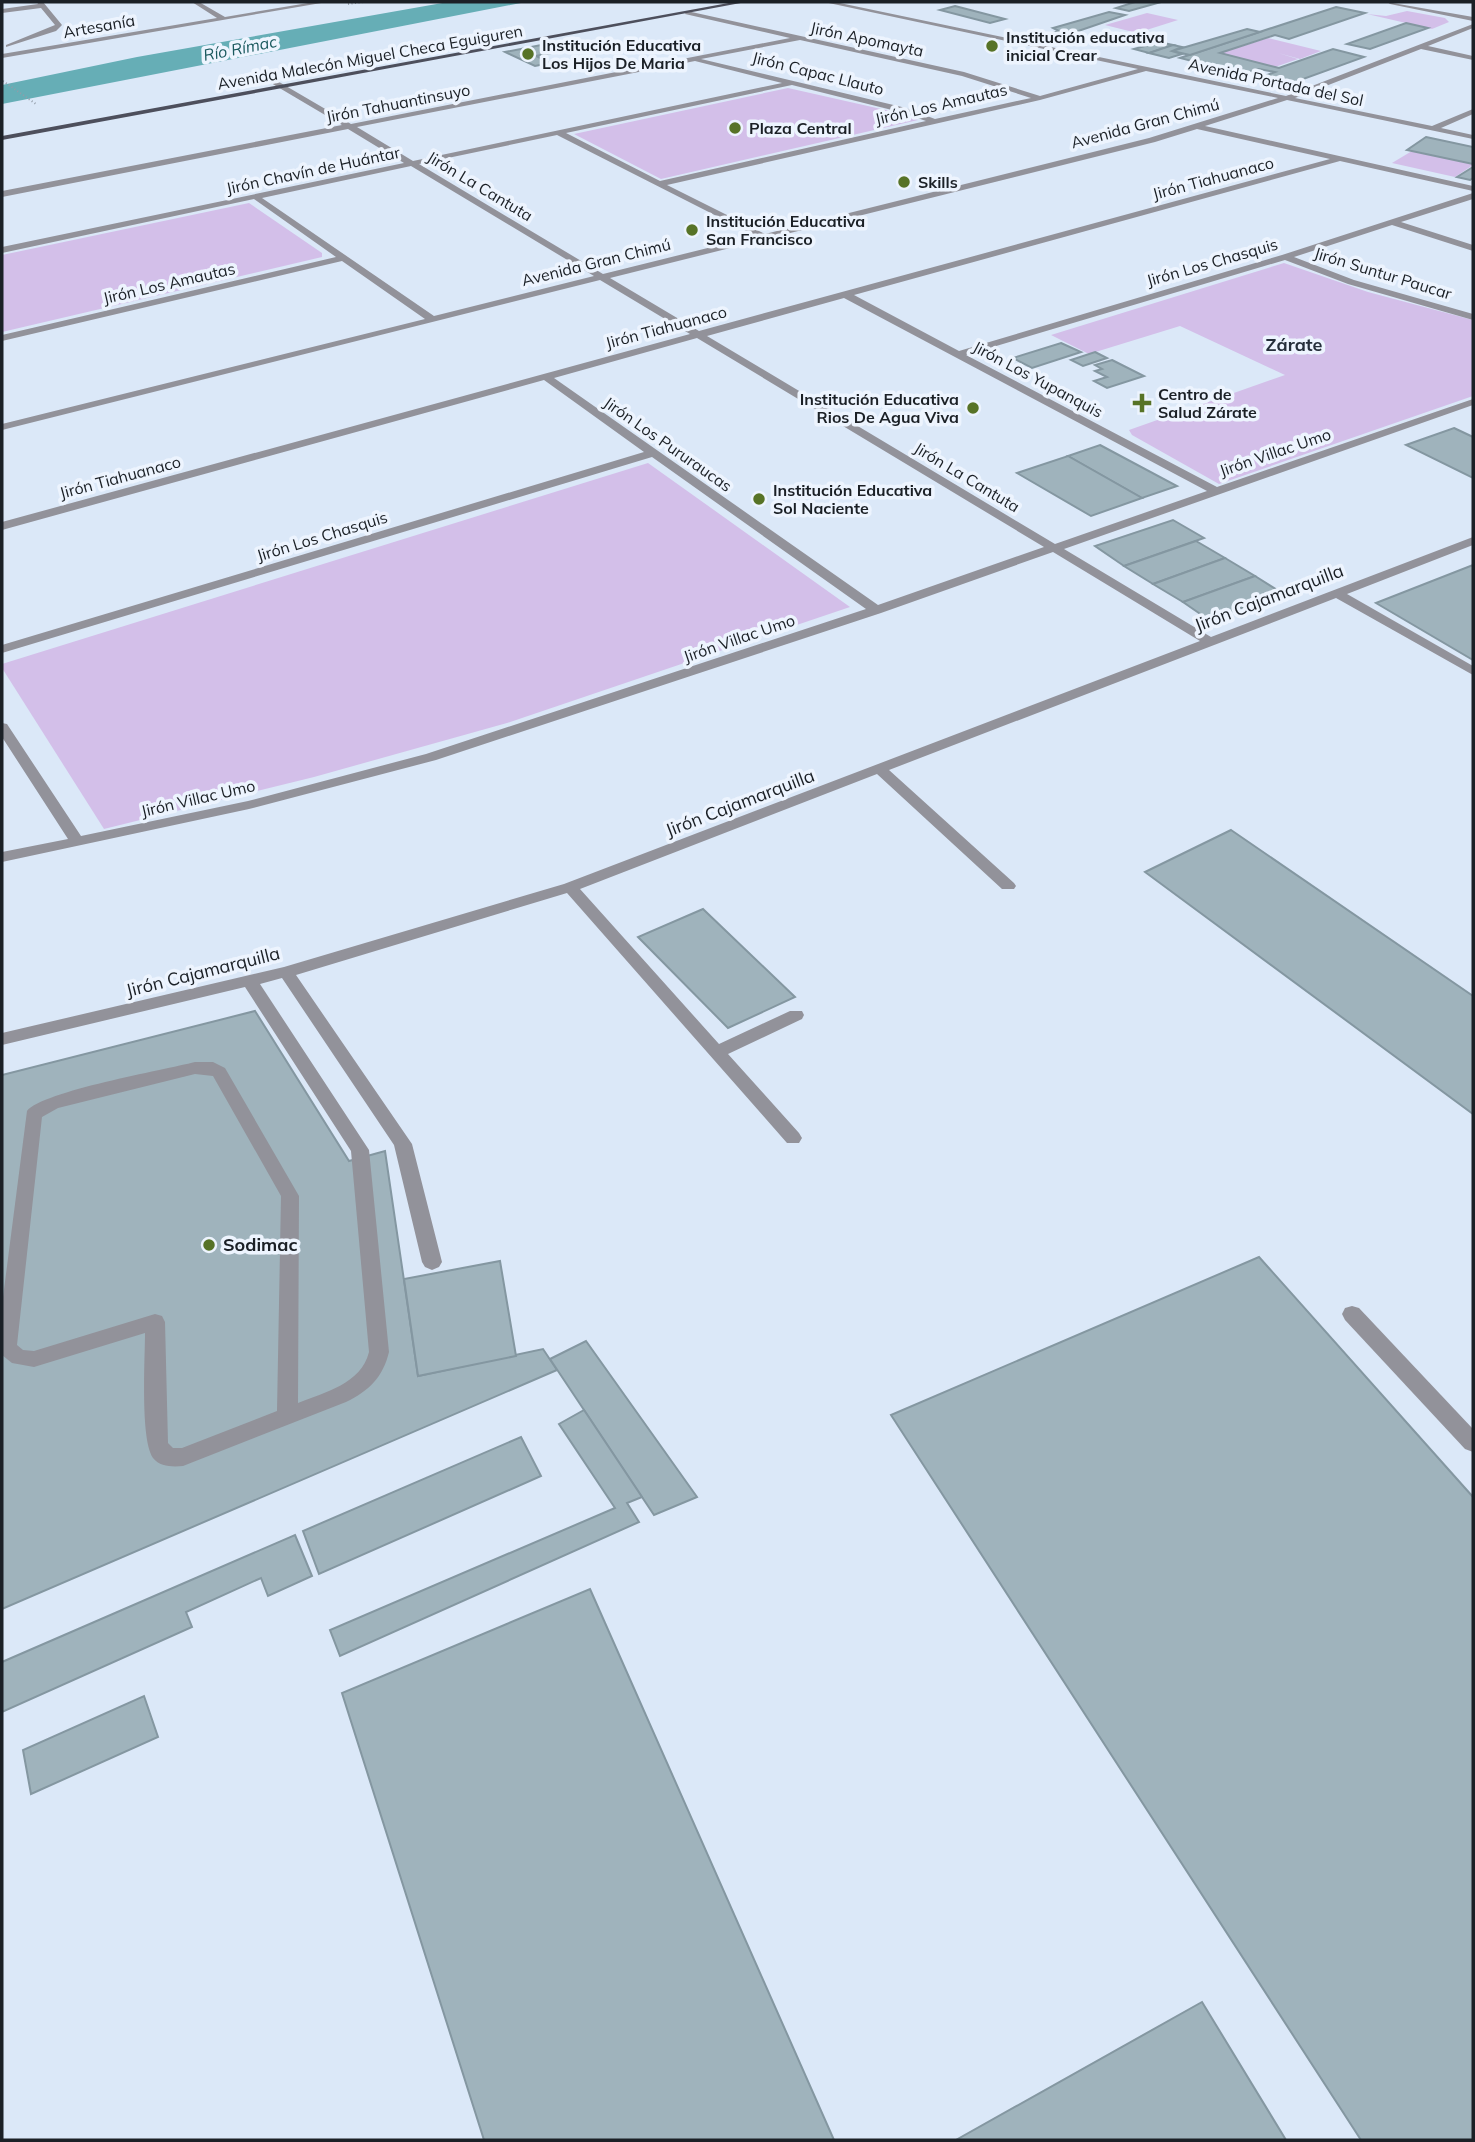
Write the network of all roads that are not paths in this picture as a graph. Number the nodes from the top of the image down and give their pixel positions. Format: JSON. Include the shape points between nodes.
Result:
{"nodes":[{"id":1,"x":211,"y":2,"type":"edge"},
{"id":2,"x":324,"y":2,"type":"edge"},
{"id":3,"x":708,"y":2,"type":"edge"},
{"id":4,"x":743,"y":2,"type":"edge"},
{"id":5,"x":827,"y":2,"type":"edge"},
{"id":6,"x":1390,"y":2,"type":"edge"},
{"id":7,"x":197,"y":3,"type":"edge"},
{"id":8,"x":838,"y":3,"type":"edge"},
{"id":9,"x":41,"y":4,"type":"edge"},
{"id":10,"x":2,"y":11,"type":"edge"},
{"id":11,"x":687,"y":13,"type":"junction"},
{"id":12,"x":224,"y":19,"type":"junction"},
{"id":13,"x":1473,"y":19,"type":"edge"},
{"id":14,"x":1473,"y":26,"type":"edge"},
{"id":15,"x":800,"y":38,"type":"junction"},
{"id":16,"x":29,"y":39,"type":"junction"},
{"id":17,"x":1423,"y":47,"type":"junction"},
{"id":18,"x":2,"y":48,"type":"edge"},
{"id":19,"x":51,"y":48,"type":"junction"},
{"id":20,"x":2,"y":56,"type":"edge"},
{"id":21,"x":1473,"y":58,"type":"edge"},
{"id":22,"x":692,"y":59,"type":"junction"},
{"id":23,"x":1147,"y":69,"type":"junction"},
{"id":24,"x":279,"y":83,"type":"junction"},
{"id":25,"x":793,"y":83,"type":"junction"},
{"id":26,"x":1041,"y":98,"type":"junction"},
{"id":27,"x":1287,"y":98,"type":"junction"},
{"id":28,"x":1473,"y":111,"type":"edge"},
{"id":29,"x":935,"y":122,"type":"junction"},
{"id":30,"x":350,"y":126,"type":"junction"},
{"id":31,"x":1199,"y":127,"type":"junction"},
{"id":32,"x":1432,"y":129,"type":"junction"},
{"id":33,"x":2,"y":131,"type":"edge"},
{"id":34,"x":559,"y":132,"type":"junction"},
{"id":35,"x":1473,"y":137,"type":"edge"},
{"id":36,"x":2,"y":138,"type":"edge"},
{"id":37,"x":1339,"y":159,"type":"junction"},
{"id":38,"x":413,"y":164,"type":"junction"},
{"id":39,"x":659,"y":184,"type":"junction"},
{"id":40,"x":1473,"y":189,"type":"edge"},
{"id":41,"x":2,"y":194,"type":"edge"},
{"id":42,"x":1473,"y":195,"type":"edge"},
{"id":43,"x":256,"y":197,"type":"junction"},
{"id":44,"x":1395,"y":223,"type":"junction"},
{"id":45,"x":762,"y":236,"type":"junction"},
{"id":46,"x":1473,"y":248,"type":"edge"},
{"id":47,"x":2,"y":250,"type":"edge"},
{"id":48,"x":1285,"y":257,"type":"junction"},
{"id":49,"x":344,"y":258,"type":"junction"},
{"id":50,"x":602,"y":277,"type":"junction"},
{"id":51,"x":846,"y":295,"type":"junction"},
{"id":52,"x":1473,"y":317,"type":"edge"},
{"id":53,"x":433,"y":320,"type":"junction"},
{"id":54,"x":699,"y":335,"type":"junction"},
{"id":55,"x":2,"y":338,"type":"edge"},
{"id":56,"x":958,"y":354,"type":"junction"},
{"id":57,"x":546,"y":377,"type":"junction"},
{"id":58,"x":1473,"y":402,"type":"edge"},
{"id":59,"x":2,"y":427,"type":"edge"},
{"id":60,"x":652,"y":453,"type":"junction"},
{"id":61,"x":1216,"y":491,"type":"junction"},
{"id":62,"x":2,"y":526,"type":"edge"},
{"id":63,"x":1473,"y":541,"type":"edge"},
{"id":64,"x":1053,"y":548,"type":"junction"},
{"id":65,"x":1338,"y":593,"type":"junction"},
{"id":66,"x":876,"y":610,"type":"junction"},
{"id":67,"x":1211,"y":642,"type":"junction"},
{"id":68,"x":2,"y":649,"type":"edge"},
{"id":69,"x":1473,"y":671,"type":"edge"},
{"id":70,"x":2,"y":727,"type":"edge"},
{"id":71,"x":880,"y":769,"type":"junction"},
{"id":72,"x":78,"y":843,"type":"junction"},
{"id":73,"x":2,"y":857,"type":"edge"},
{"id":74,"x":1008,"y":886,"type":"dead end"},
{"id":75,"x":570,"y":887,"type":"junction"},
{"id":76,"x":286,"y":972,"type":"junction"},
{"id":77,"x":250,"y":982,"type":"junction"},
{"id":78,"x":796,"y":1015,"type":"dead end"},
{"id":79,"x":2,"y":1040,"type":"edge"},
{"id":80,"x":717,"y":1052,"type":"junction"},
{"id":81,"x":793,"y":1138,"type":"dead end"},
{"id":82,"x":432,"y":1262,"type":"dead end"},
{"id":83,"x":1352,"y":1314,"type":"dead end"},
{"id":84,"x":287,"y":1415,"type":"junction"},
{"id":85,"x":1473,"y":1443,"type":"edge"}],
"edges":[{"from":1,"to":7,"type":"street"},
{"from":2,"to":12,"type":"street","name":"Artesanía"},
{"from":3,"to":24,"type":"main road","name":"Avenida Malecón Miguel Checa Eguiguren"},
{"from":4,"to":11,"type":"main road","name":"Avenida Malecón Miguel Checa Eguiguren"},
{"from":5,"to":8,"type":"street","name":"Avenida Portada del Sol"},
{"from":6,"to":13,"type":"street"},
{"from":7,"to":12,"type":"street"},
{"from":8,"to":23,"type":"street","name":"Avenida Portada del Sol"},
{"from":9,"to":10,"type":"street"},
{"from":9,"to":16,"type":"street","via":[[59,25]]},
{"from":11,"to":15,"type":"street","name":"Jirón Apomayta"},
{"from":11,"to":24,"type":"main road","name":"Avenida Malecón Miguel Checa Eguiguren"},
{"from":12,"to":19,"type":"street","name":"Artesanía"},
{"from":14,"to":17,"type":"street","name":"Avenida Gran Chimú"},
{"from":15,"to":22,"type":"street","name":"Jirón Tahuantinsuyo"},
{"from":15,"to":26,"type":"street","name":"Jirón Apomayta","via":[[964,74]]},
{"from":16,"to":18,"type":"street"},
{"from":16,"to":19,"type":"street"},
{"from":17,"to":21,"type":"street"},
{"from":17,"to":27,"type":"street","name":"Avenida Gran Chimú"},
{"from":19,"to":20,"type":"street","name":"Artesanía"},
{"from":22,"to":25,"type":"street","name":"Jirón Capac Llauto"},
{"from":22,"to":30,"type":"street","name":"Jirón Tahuantinsuyo"},
{"from":23,"to":26,"type":"street","name":"Jirón Los Amautas"},
{"from":23,"to":27,"type":"street","name":"Avenida Portada del Sol"},
{"from":24,"to":30,"type":"street","name":"Jirón La Cantuta"},
{"from":24,"to":33,"type":"main road","name":"Avenida Malecón Miguel Checa Eguiguren"},
{"from":24,"to":36,"type":"main road","name":"Avenida Malecón Miguel Checa Eguiguren"},
{"from":25,"to":29,"type":"street","name":"Jirón Capac Llauto"},
{"from":25,"to":34,"type":"street","name":"Jirón Chavín de Huántar"},
{"from":26,"to":29,"type":"street","name":"Jirón Los Amautas"},
{"from":27,"to":31,"type":"street","name":"Avenida Gran Chimú"},
{"from":27,"to":32,"type":"street","name":"Avenida Portada del Sol"},
{"from":28,"to":32,"type":"street"},
{"from":29,"to":39,"type":"street","name":"Jirón Los Amautas"},
{"from":30,"to":38,"type":"street","name":"Jirón La Cantuta"},
{"from":30,"to":41,"type":"street","name":"Jirón Tahuantinsuyo"},
{"from":31,"to":37,"type":"street"},
{"from":31,"to":45,"type":"street","name":"Avenida Gran Chimú"},
{"from":32,"to":35,"type":"street","name":"Avenida Portada del Sol"},
{"from":34,"to":38,"type":"street","name":"Jirón Chavín de Huántar"},
{"from":34,"to":39,"type":"street"},
{"from":37,"to":40,"type":"street"},
{"from":37,"to":51,"type":"street","name":"Jirón Tiahuanaco"},
{"from":38,"to":43,"type":"street","name":"Jirón Chavín de Huántar"},
{"from":38,"to":50,"type":"street","name":"Jirón La Cantuta"},
{"from":39,"to":45,"type":"street"},
{"from":42,"to":44,"type":"street","name":"Jirón Los Chasquis"},
{"from":43,"to":47,"type":"street","name":"Jirón Chavín de Huántar"},
{"from":43,"to":49,"type":"street"},
{"from":44,"to":46,"type":"street"},
{"from":44,"to":48,"type":"street","name":"Jirón Los Chasquis"},
{"from":45,"to":50,"type":"street","name":"Avenida Gran Chimú"},
{"from":48,"to":52,"type":"street","name":"Jirón Suntur Paucar","via":[[1351,282]]},
{"from":48,"to":56,"type":"street","name":"Jirón Los Chasquis"},
{"from":49,"to":53,"type":"street"},
{"from":49,"to":55,"type":"street","name":"Jirón Los Amautas"},
{"from":50,"to":53,"type":"street","name":"Avenida Gran Chimú"},
{"from":50,"to":54,"type":"street","name":"Jirón La Cantuta"},
{"from":51,"to":54,"type":"street","name":"Jirón Tiahuanaco"},
{"from":51,"to":56,"type":"street","name":"Jirón Los Yupanquis"},
{"from":53,"to":59,"type":"street","name":"Avenida Gran Chimú"},
{"from":54,"to":57,"type":"street","name":"Jirón Tiahuanaco"},
{"from":54,"to":64,"type":"street","name":"Jirón La Cantuta"},
{"from":56,"to":61,"type":"street","name":"Jirón Los Yupanquis"},
{"from":57,"to":60,"type":"street","name":"Jirón Los Pururaucas"},
{"from":57,"to":62,"type":"street","name":"Jirón Tiahuanaco"},
{"from":58,"to":61,"type":"street","name":"Jirón Villac Umo"},
{"from":60,"to":66,"type":"street","name":"Jirón Los Pururaucas"},
{"from":60,"to":68,"type":"street","name":"Jirón Los Chasquis"},
{"from":61,"to":64,"type":"street","name":"Jirón Villac Umo"},
{"from":63,"to":65,"type":"street","name":"Jirón Cajamarquilla"},
{"from":64,"to":66,"type":"street","name":"Jirón Villac Umo"},
{"from":64,"to":67,"type":"street","name":"Jirón La Cantuta"},
{"from":65,"to":67,"type":"street","name":"Jirón Cajamarquilla"},
{"from":65,"to":69,"type":"street"},
{"from":66,"to":72,"type":"street","name":"Jirón Villac Umo","via":[[431,757],[249,806]]},
{"from":67,"to":71,"type":"street","name":"Jirón Cajamarquilla"},
{"from":70,"to":72,"type":"street"},
{"from":71,"to":74,"type":"street"},
{"from":71,"to":75,"type":"street","name":"Jirón Cajamarquilla"},
{"from":72,"to":73,"type":"street","name":"Jirón Villac Umo"},
{"from":75,"to":76,"type":"street","name":"Jirón Cajamarquilla"},
{"from":75,"to":80,"type":"street"},
{"from":76,"to":77,"type":"street","name":"Jirón Cajamarquilla"},
{"from":76,"to":82,"type":"street","via":[[403,1144]]},
{"from":77,"to":79,"type":"street","name":"Jirón Cajamarquilla"},
{"from":77,"to":84,"type":"street","via":[[360,1150],[379,1352],[377,1367],[358,1387]]},
{"from":78,"to":80,"type":"street"},
{"from":80,"to":81,"type":"street"},
{"from":83,"to":85,"type":"street"},
{"from":84,"to":84,"type":"street","via":[[169,1459],[157,1443],[155,1322],[34,1359],[12,1355],[7,1339],[31,1122],[37,1111],[53,1103],[195,1068],[219,1072],[290,1196]]}]}
